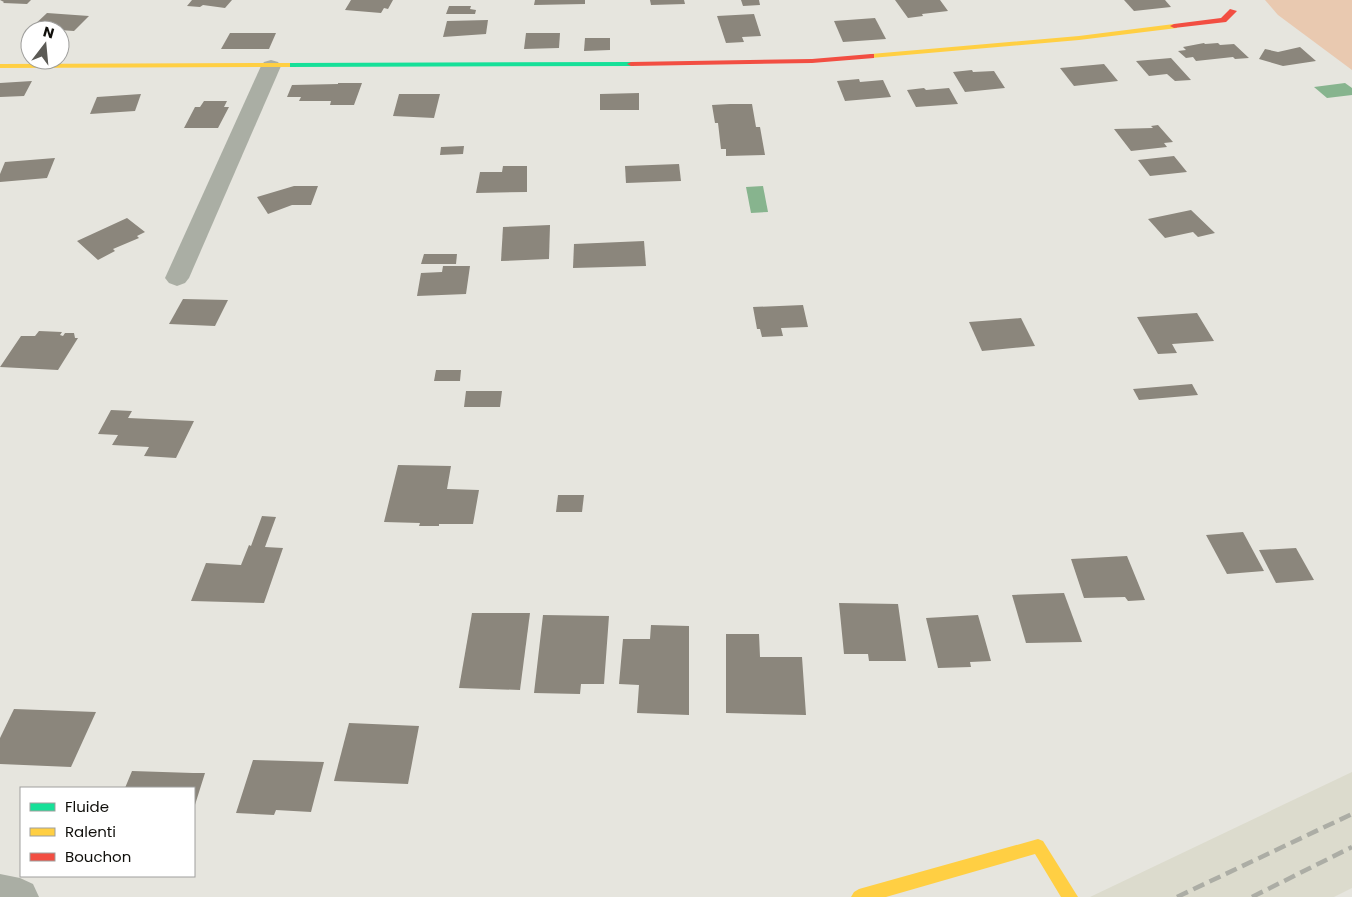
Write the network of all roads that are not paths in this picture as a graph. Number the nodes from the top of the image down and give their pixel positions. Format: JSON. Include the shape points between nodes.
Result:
{"nodes":[{"id":1,"x":1233,"y":10,"type":"dead end"},
{"id":2,"x":0,"y":66,"type":"edge"},
{"id":3,"x":271,"y":66,"type":"junction"},
{"id":4,"x":177,"y":278,"type":"dead end"},
{"id":5,"x":0,"y":893,"type":"edge"},
{"id":6,"x":20,"y":897,"type":"edge"},
{"id":7,"x":859,"y":897,"type":"edge"},
{"id":8,"x":1070,"y":897,"type":"edge"}],
"edges":[{"from":1,"to":3,"type":"street","via":[[1223,20],[1079,38],[812,61]]},
{"from":2,"to":3,"type":"street"},
{"from":3,"to":4,"type":"street"},
{"from":5,"to":6,"type":"street"},
{"from":7,"to":8,"type":"street","via":[[1038,846]]}]}
